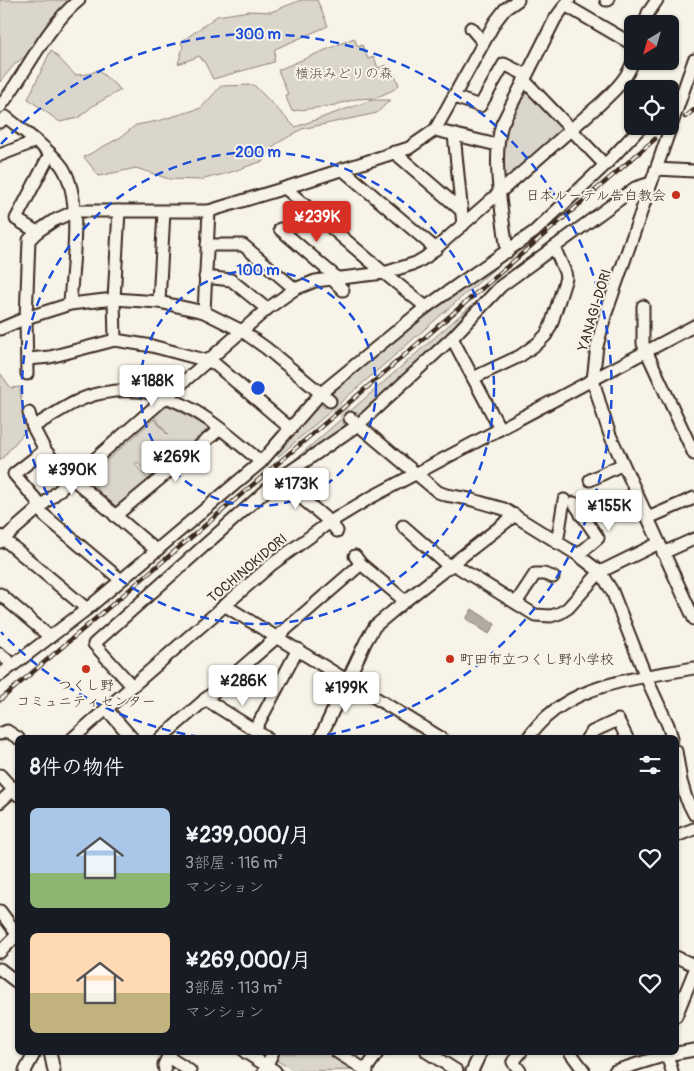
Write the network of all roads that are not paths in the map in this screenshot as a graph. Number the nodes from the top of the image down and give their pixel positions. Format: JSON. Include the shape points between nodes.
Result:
{"nodes":[{"id":1,"x":79,"y":0,"type":"edge"},
{"id":2,"x":518,"y":0,"type":"edge"},
{"id":3,"x":657,"y":0,"type":"edge"},
{"id":4,"x":567,"y":2,"type":"edge"},
{"id":5,"x":647,"y":15,"type":"edge"},
{"id":6,"x":471,"y":28,"type":"dead end"},
{"id":7,"x":624,"y":39,"type":"edge"},
{"id":8,"x":483,"y":42,"type":"junction"},
{"id":9,"x":694,"y":60,"type":"edge"},
{"id":10,"x":630,"y":70,"type":"edge"},
{"id":11,"x":525,"y":78,"type":"junction"},
{"id":12,"x":682,"y":96,"type":"junction"},
{"id":13,"x":454,"y":97,"type":"junction"},
{"id":14,"x":679,"y":97,"type":"edge"},
{"id":15,"x":0,"y":107,"type":"edge"},
{"id":16,"x":0,"y":122,"type":"edge"},
{"id":17,"x":435,"y":130,"type":"junction"},
{"id":18,"x":571,"y":130,"type":"junction"},
{"id":19,"x":454,"y":134,"type":"junction"},
{"id":20,"x":633,"y":135,"type":"edge"},
{"id":21,"x":36,"y":141,"type":"junction"},
{"id":22,"x":497,"y":145,"type":"junction"},
{"id":23,"x":394,"y":152,"type":"junction"},
{"id":24,"x":50,"y":154,"type":"junction"},
{"id":25,"x":0,"y":155,"type":"edge"},
{"id":26,"x":605,"y":165,"type":"junction"},
{"id":27,"x":342,"y":169,"type":"junction"},
{"id":28,"x":656,"y":169,"type":"junction"},
{"id":29,"x":694,"y":171,"type":"edge"},
{"id":30,"x":651,"y":183,"type":"junction"},
{"id":31,"x":285,"y":188,"type":"junction"},
{"id":32,"x":500,"y":193,"type":"junction"},
{"id":33,"x":461,"y":210,"type":"junction"},
{"id":34,"x":119,"y":211,"type":"junction"},
{"id":35,"x":209,"y":211,"type":"junction"},
{"id":36,"x":75,"y":212,"type":"junction"},
{"id":37,"x":164,"y":212,"type":"junction"},
{"id":38,"x":463,"y":225,"type":"junction"},
{"id":39,"x":280,"y":229,"type":"dead end"},
{"id":40,"x":36,"y":232,"type":"junction"},
{"id":41,"x":207,"y":245,"type":"junction"},
{"id":42,"x":554,"y":247,"type":"junction"},
{"id":43,"x":436,"y":249,"type":"junction"},
{"id":44,"x":507,"y":252,"type":"junction"},
{"id":45,"x":384,"y":273,"type":"junction"},
{"id":46,"x":205,"y":277,"type":"junction"},
{"id":47,"x":334,"y":278,"type":"junction"},
{"id":48,"x":295,"y":289,"type":"junction"},
{"id":49,"x":343,"y":290,"type":"dead end"},
{"id":50,"x":114,"y":299,"type":"junction"},
{"id":51,"x":159,"y":302,"type":"junction"},
{"id":52,"x":70,"y":304,"type":"junction"},
{"id":53,"x":426,"y":307,"type":"junction"},
{"id":54,"x":267,"y":309,"type":"junction"},
{"id":55,"x":204,"y":312,"type":"junction"},
{"id":56,"x":646,"y":312,"type":"dead end"},
{"id":57,"x":26,"y":318,"type":"junction"},
{"id":58,"x":694,"y":326,"type":"edge"},
{"id":59,"x":0,"y":329,"type":"edge"},
{"id":60,"x":242,"y":331,"type":"junction"},
{"id":61,"x":452,"y":338,"type":"junction"},
{"id":62,"x":115,"y":340,"type":"junction"},
{"id":63,"x":646,"y":352,"type":"junction"},
{"id":64,"x":28,"y":359,"type":"junction"},
{"id":65,"x":208,"y":361,"type":"junction"},
{"id":66,"x":27,"y":374,"type":"dead end"},
{"id":67,"x":473,"y":378,"type":"junction"},
{"id":68,"x":593,"y":380,"type":"junction"},
{"id":69,"x":167,"y":397,"type":"junction"},
{"id":70,"x":326,"y":397,"type":"junction"},
{"id":71,"x":29,"y":413,"type":"dead end"},
{"id":72,"x":354,"y":422,"type":"junction"},
{"id":73,"x":33,"y":427,"type":"junction"},
{"id":74,"x":220,"y":429,"type":"junction"},
{"id":75,"x":291,"y":429,"type":"junction"},
{"id":76,"x":500,"y":429,"type":"junction"},
{"id":77,"x":44,"y":450,"type":"junction"},
{"id":78,"x":694,"y":454,"type":"edge"},
{"id":79,"x":261,"y":462,"type":"junction"},
{"id":80,"x":623,"y":464,"type":"junction"},
{"id":81,"x":415,"y":474,"type":"junction"},
{"id":82,"x":72,"y":479,"type":"junction"},
{"id":83,"x":278,"y":479,"type":"junction"},
{"id":84,"x":590,"y":480,"type":"dead end"},
{"id":85,"x":694,"y":498,"type":"edge"},
{"id":86,"x":594,"y":506,"type":"dead end"},
{"id":87,"x":38,"y":508,"type":"junction"},
{"id":88,"x":581,"y":515,"type":"junction"},
{"id":89,"x":115,"y":516,"type":"junction"},
{"id":90,"x":515,"y":516,"type":"junction"},
{"id":91,"x":648,"y":518,"type":"junction"},
{"id":92,"x":330,"y":522,"type":"junction"},
{"id":93,"x":403,"y":526,"type":"dead end"},
{"id":94,"x":337,"y":531,"type":"dead end"},
{"id":95,"x":694,"y":538,"type":"edge"},
{"id":96,"x":1,"y":539,"type":"edge"},
{"id":97,"x":557,"y":543,"type":"junction"},
{"id":98,"x":661,"y":548,"type":"junction"},
{"id":99,"x":157,"y":551,"type":"junction"},
{"id":100,"x":578,"y":555,"type":"junction"},
{"id":101,"x":451,"y":566,"type":"junction"},
{"id":102,"x":600,"y":572,"type":"junction"},
{"id":103,"x":553,"y":577,"type":"dead end"},
{"id":104,"x":121,"y":580,"type":"junction"},
{"id":105,"x":0,"y":594,"type":"edge"},
{"id":106,"x":405,"y":601,"type":"junction"},
{"id":107,"x":516,"y":603,"type":"junction"},
{"id":108,"x":224,"y":605,"type":"junction"},
{"id":109,"x":86,"y":609,"type":"junction"},
{"id":110,"x":694,"y":618,"type":"edge"},
{"id":111,"x":276,"y":636,"type":"junction"},
{"id":112,"x":50,"y":637,"type":"junction"},
{"id":113,"x":298,"y":649,"type":"junction"},
{"id":114,"x":0,"y":654,"type":"edge"},
{"id":115,"x":13,"y":665,"type":"junction"},
{"id":116,"x":694,"y":668,"type":"edge"},
{"id":117,"x":0,"y":675,"type":"edge"},
{"id":118,"x":646,"y":677,"type":"junction"},
{"id":119,"x":347,"y":680,"type":"junction"},
{"id":120,"x":132,"y":686,"type":"junction"},
{"id":121,"x":205,"y":699,"type":"junction"},
{"id":122,"x":110,"y":713,"type":"dead end"},
{"id":123,"x":255,"y":730,"type":"junction"},
{"id":124,"x":426,"y":733,"type":"edge"},
{"id":125,"x":0,"y":734,"type":"edge"},
{"id":126,"x":76,"y":735,"type":"edge"},
{"id":127,"x":129,"y":735,"type":"edge"},
{"id":128,"x":166,"y":735,"type":"edge"},
{"id":129,"x":262,"y":735,"type":"edge"},
{"id":130,"x":321,"y":735,"type":"edge"},
{"id":131,"x":531,"y":735,"type":"edge"},
{"id":132,"x":590,"y":735,"type":"edge"},
{"id":133,"x":626,"y":735,"type":"edge"},
{"id":134,"x":668,"y":735,"type":"edge"},
{"id":135,"x":15,"y":736,"type":"edge"},
{"id":136,"x":679,"y":769,"type":"edge"},
{"id":137,"x":0,"y":775,"type":"edge"},
{"id":138,"x":15,"y":789,"type":"edge"},
{"id":139,"x":15,"y":791,"type":"edge"},
{"id":140,"x":0,"y":802,"type":"edge"},
{"id":141,"x":694,"y":814,"type":"edge"},
{"id":142,"x":694,"y":829,"type":"edge"},
{"id":143,"x":679,"y":835,"type":"edge"},
{"id":144,"x":0,"y":911,"type":"edge"},
{"id":145,"x":15,"y":931,"type":"edge"},
{"id":146,"x":15,"y":936,"type":"edge"},
{"id":147,"x":0,"y":952,"type":"edge"},
{"id":148,"x":679,"y":958,"type":"edge"},
{"id":149,"x":694,"y":965,"type":"edge"},
{"id":150,"x":0,"y":969,"type":"edge"},
{"id":151,"x":694,"y":972,"type":"edge"},
{"id":152,"x":15,"y":981,"type":"edge"},
{"id":153,"x":679,"y":1007,"type":"edge"},
{"id":154,"x":694,"y":1050,"type":"edge"},
{"id":155,"x":679,"y":1052,"type":"edge"},
{"id":156,"x":33,"y":1055,"type":"edge"},
{"id":157,"x":51,"y":1055,"type":"edge"},
{"id":158,"x":169,"y":1055,"type":"edge"},
{"id":159,"x":249,"y":1055,"type":"edge"},
{"id":160,"x":272,"y":1055,"type":"edge"},
{"id":161,"x":342,"y":1055,"type":"edge"},
{"id":162,"x":376,"y":1055,"type":"edge"},
{"id":163,"x":431,"y":1055,"type":"edge"},
{"id":164,"x":480,"y":1055,"type":"edge"},
{"id":165,"x":519,"y":1055,"type":"edge"},
{"id":166,"x":572,"y":1055,"type":"edge"},
{"id":167,"x":663,"y":1055,"type":"edge"},
{"id":168,"x":666,"y":1055,"type":"edge"},
{"id":169,"x":269,"y":1069,"type":"edge"},
{"id":170,"x":25,"y":1071,"type":"edge"},
{"id":171,"x":54,"y":1071,"type":"edge"},
{"id":172,"x":165,"y":1071,"type":"edge"},
{"id":173,"x":190,"y":1071,"type":"edge"},
{"id":174,"x":366,"y":1071,"type":"edge"},
{"id":175,"x":457,"y":1071,"type":"edge"},
{"id":176,"x":472,"y":1071,"type":"edge"},
{"id":177,"x":520,"y":1071,"type":"edge"},
{"id":178,"x":584,"y":1071,"type":"edge"},
{"id":179,"x":615,"y":1071,"type":"edge"},
{"id":180,"x":672,"y":1071,"type":"edge"}],
"edges":[{"from":1,"to":15,"type":"street","via":[[50,32]]},
{"from":2,"to":8,"type":"street","via":[[504,9]]},
{"from":3,"to":5,"type":"street"},
{"from":4,"to":7,"type":"street"},
{"from":4,"to":11,"type":"street"},
{"from":6,"to":8,"type":"street"},
{"from":8,"to":13,"type":"street"},
{"from":9,"to":12,"type":"street","name":"YANAGI-DORI"},
{"from":10,"to":18,"type":"street","via":[[618,86]]},
{"from":11,"to":13,"type":"street","via":[[504,64],[480,106]]},
{"from":11,"to":18,"type":"street"},
{"from":11,"to":22,"type":"street","via":[[502,124]]},
{"from":12,"to":14,"type":"street"},
{"from":12,"to":28,"type":"street","name":"YANAGI-DORI"},
{"from":13,"to":17,"type":"street"},
{"from":16,"to":21,"type":"street","via":[[6,117]]},
{"from":17,"to":19,"type":"street"},
{"from":17,"to":23,"type":"street","via":[[410,148]]},
{"from":18,"to":26,"type":"street"},
{"from":18,"to":32,"type":"street"},
{"from":19,"to":22,"type":"street"},
{"from":19,"to":33,"type":"street"},
{"from":20,"to":26,"type":"street"},
{"from":21,"to":24,"type":"street"},
{"from":21,"to":25,"type":"street"},
{"from":22,"to":32,"type":"street"},
{"from":23,"to":27,"type":"street"},
{"from":23,"to":33,"type":"street"},
{"from":24,"to":36,"type":"street","via":[[62,166],[70,182]]},
{"from":24,"to":40,"type":"street","via":[[16,219]]},
{"from":26,"to":44,"type":"street","via":[[534,232]]},
{"from":27,"to":31,"type":"street"},
{"from":27,"to":43,"type":"street"},
{"from":28,"to":29,"type":"street"},
{"from":28,"to":30,"type":"street","name":"YANAGI-DORI"},
{"from":30,"to":42,"type":"street","via":[[635,188]]},
{"from":30,"to":68,"type":"street","name":"YANAGI-DORI","via":[[605,316]]},
{"from":31,"to":35,"type":"street"},
{"from":31,"to":45,"type":"street"},
{"from":32,"to":38,"type":"street"},
{"from":32,"to":44,"type":"street"},
{"from":33,"to":38,"type":"street"},
{"from":34,"to":36,"type":"street"},
{"from":34,"to":37,"type":"street"},
{"from":34,"to":50,"type":"street"},
{"from":35,"to":37,"type":"street"},
{"from":35,"to":41,"type":"street"},
{"from":36,"to":40,"type":"street"},
{"from":36,"to":52,"type":"street"},
{"from":37,"to":51,"type":"street"},
{"from":38,"to":43,"type":"street"},
{"from":39,"to":47,"type":"street"},
{"from":40,"to":57,"type":"street","via":[[29,240]]},
{"from":41,"to":46,"type":"street"},
{"from":41,"to":48,"type":"street","via":[[243,245]]},
{"from":42,"to":61,"type":"street","via":[[501,286]]},
{"from":42,"to":67,"type":"street","via":[[566,278],[546,335],[529,350]]},
{"from":43,"to":45,"type":"street","via":[[416,264]]},
{"from":44,"to":53,"type":"street"},
{"from":45,"to":47,"type":"street"},
{"from":45,"to":53,"type":"street"},
{"from":46,"to":54,"type":"street","via":[[231,280]]},
{"from":46,"to":55,"type":"street"},
{"from":47,"to":48,"type":"street"},
{"from":47,"to":49,"type":"street"},
{"from":48,"to":54,"type":"street"},
{"from":50,"to":51,"type":"street"},
{"from":50,"to":52,"type":"street"},
{"from":50,"to":62,"type":"street"},
{"from":51,"to":55,"type":"street"},
{"from":52,"to":57,"type":"street"},
{"from":53,"to":70,"type":"street"},
{"from":54,"to":60,"type":"street"},
{"from":55,"to":60,"type":"street"},
{"from":56,"to":63,"type":"street","via":[[642,344]]},
{"from":57,"to":59,"type":"street"},
{"from":57,"to":64,"type":"street"},
{"from":58,"to":63,"type":"street","name":"TOCHINOKIDORI"},
{"from":60,"to":65,"type":"street"},
{"from":60,"to":70,"type":"street"},
{"from":61,"to":67,"type":"street"},
{"from":61,"to":72,"type":"street"},
{"from":62,"to":64,"type":"street","via":[[50,357]]},
{"from":62,"to":65,"type":"street"},
{"from":63,"to":68,"type":"street","name":"TOCHINOKIDORI"},
{"from":63,"to":78,"type":"street"},
{"from":64,"to":66,"type":"street"},
{"from":65,"to":69,"type":"street"},
{"from":65,"to":75,"type":"street"},
{"from":67,"to":76,"type":"street"},
{"from":68,"to":76,"type":"street","name":"TOCHINOKIDORI"},
{"from":68,"to":80,"type":"street","name":"YANAGI-DORI"},
{"from":69,"to":73,"type":"street","via":[[142,391],[101,393]]},
{"from":69,"to":74,"type":"street","via":[[204,416]]},
{"from":69,"to":82,"type":"street"},
{"from":70,"to":75,"type":"street"},
{"from":71,"to":73,"type":"street"},
{"from":72,"to":81,"type":"street"},
{"from":72,"to":83,"type":"street"},
{"from":73,"to":77,"type":"street"},
{"from":74,"to":79,"type":"street"},
{"from":74,"to":89,"type":"street"},
{"from":75,"to":79,"type":"street"},
{"from":76,"to":81,"type":"street","name":"TOCHINOKIDORI"},
{"from":77,"to":82,"type":"street"},
{"from":77,"to":87,"type":"street","via":[[14,474],[38,502]]},
{"from":79,"to":99,"type":"street"},
{"from":80,"to":84,"type":"street"},
{"from":80,"to":91,"type":"street","name":"YANAGI-DORI"},
{"from":81,"to":90,"type":"street","via":[[446,495],[493,505]]},
{"from":81,"to":92,"type":"street","name":"TOCHINOKIDORI"},
{"from":82,"to":87,"type":"street"},
{"from":82,"to":89,"type":"street"},
{"from":83,"to":92,"type":"street"},
{"from":83,"to":120,"type":"street","via":[[94,644]]},
{"from":85,"to":91,"type":"street"},
{"from":86,"to":88,"type":"street"},
{"from":87,"to":96,"type":"street"},
{"from":87,"to":104,"type":"street"},
{"from":88,"to":97,"type":"street","via":[[569,502]]},
{"from":88,"to":100,"type":"street","via":[[598,538]]},
{"from":89,"to":99,"type":"street"},
{"from":90,"to":97,"type":"street"},
{"from":90,"to":101,"type":"street"},
{"from":91,"to":98,"type":"street","name":"YANAGI-DORI"},
{"from":92,"to":94,"type":"street"},
{"from":92,"to":108,"type":"street","name":"TOCHINOKIDORI","via":[[271,565]]},
{"from":93,"to":101,"type":"street"},
{"from":95,"to":98,"type":"street"},
{"from":96,"to":109,"type":"street"},
{"from":97,"to":100,"type":"street"},
{"from":98,"to":102,"type":"street"},
{"from":98,"to":110,"type":"street","name":"YANAGI-DORI"},
{"from":99,"to":104,"type":"street"},
{"from":100,"to":102,"type":"street"},
{"from":101,"to":106,"type":"street"},
{"from":101,"to":107,"type":"street"},
{"from":102,"to":107,"type":"street","via":[[560,613],[535,615]]},
{"from":102,"to":118,"type":"street","via":[[612,591]]},
{"from":103,"to":107,"type":"street","via":[[535,574]]},
{"from":104,"to":109,"type":"street"},
{"from":105,"to":112,"type":"street"},
{"from":106,"to":111,"type":"street","via":[[358,560]]},
{"from":106,"to":119,"type":"street","via":[[375,626]]},
{"from":108,"to":111,"type":"street"},
{"from":108,"to":120,"type":"street","name":"TOCHINOKIDORI"},
{"from":109,"to":112,"type":"street"},
{"from":111,"to":113,"type":"street"},
{"from":111,"to":121,"type":"street"},
{"from":112,"to":115,"type":"street"},
{"from":113,"to":119,"type":"street"},
{"from":113,"to":123,"type":"street"},
{"from":114,"to":115,"type":"street"},
{"from":115,"to":117,"type":"street"},
{"from":116,"to":118,"type":"street"},
{"from":118,"to":131,"type":"street","via":[[575,697],[550,713]]},
{"from":118,"to":134,"type":"street"},
{"from":119,"to":124,"type":"street"},
{"from":119,"to":130,"type":"street"},
{"from":120,"to":126,"type":"street","name":"TOCHINOKIDORI"},
{"from":121,"to":123,"type":"street"},
{"from":121,"to":128,"type":"street"},
{"from":122,"to":127,"type":"street"},
{"from":123,"to":129,"type":"street"},
{"from":125,"to":135,"type":"street","via":[[7,731]]},
{"from":132,"to":133,"type":"street","via":[[618,720]]},
{"from":136,"to":141,"type":"street","via":[[686,798]]},
{"from":137,"to":138,"type":"street"},
{"from":139,"to":140,"type":"street"},
{"from":142,"to":143,"type":"street"},
{"from":144,"to":145,"type":"street"},
{"from":146,"to":147,"type":"street"},
{"from":148,"to":149,"type":"street"},
{"from":150,"to":152,"type":"street"},
{"from":151,"to":153,"type":"street"},
{"from":154,"to":155,"type":"street"},
{"from":156,"to":170,"type":"street"},
{"from":157,"to":171,"type":"street"},
{"from":158,"to":172,"type":"street"},
{"from":158,"to":173,"type":"street"},
{"from":159,"to":169,"type":"street"},
{"from":160,"to":169,"type":"street"},
{"from":161,"to":174,"type":"street"},
{"from":162,"to":174,"type":"street"},
{"from":163,"to":175,"type":"street"},
{"from":164,"to":176,"type":"street"},
{"from":165,"to":177,"type":"street","via":[[513,1062]]},
{"from":166,"to":178,"type":"street"},
{"from":167,"to":179,"type":"street"},
{"from":168,"to":180,"type":"street"}]}
